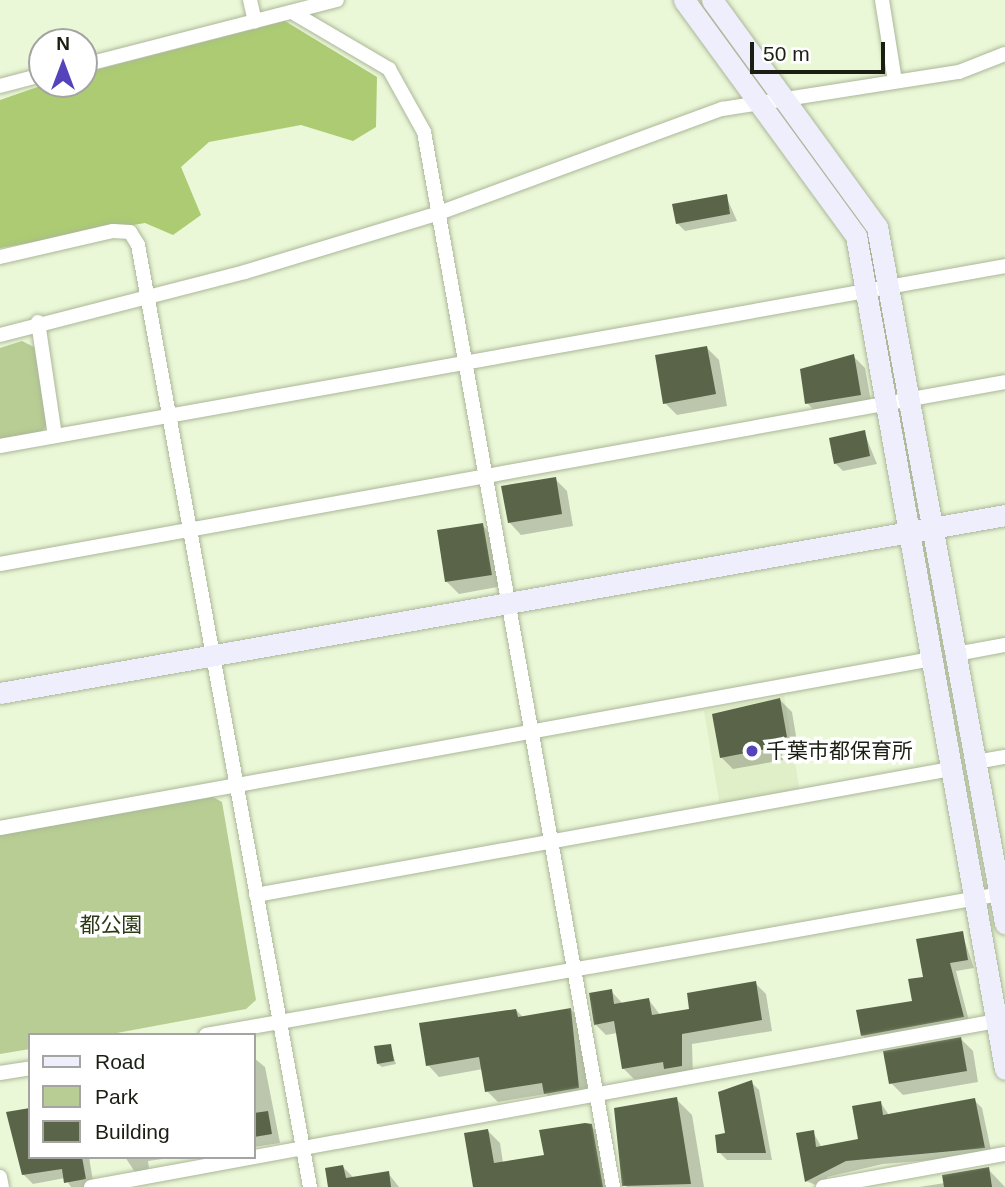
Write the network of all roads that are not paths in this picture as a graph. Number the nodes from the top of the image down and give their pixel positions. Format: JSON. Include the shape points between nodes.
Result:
{"nodes":[{"id":1,"x":250,"y":0,"type":"edge"},
{"id":2,"x":337,"y":0,"type":"edge"},
{"id":3,"x":684,"y":0,"type":"edge"},
{"id":4,"x":712,"y":0,"type":"edge"},
{"id":5,"x":882,"y":0,"type":"edge"},
{"id":6,"x":292,"y":12,"type":"junction"},
{"id":7,"x":255,"y":21,"type":"junction"},
{"id":8,"x":1005,"y":54,"type":"edge"},
{"id":9,"x":98,"y":61,"type":"edge"},
{"id":10,"x":28,"y":79,"type":"edge"},
{"id":11,"x":895,"y":81,"type":"junction"},
{"id":12,"x":0,"y":86,"type":"edge"},
{"id":13,"x":783,"y":99,"type":"junction"},
{"id":14,"x":759,"y":103,"type":"junction"},
{"id":15,"x":439,"y":213,"type":"junction"},
{"id":16,"x":0,"y":257,"type":"edge"},
{"id":17,"x":1005,"y":266,"type":"edge"},
{"id":18,"x":888,"y":287,"type":"junction"},
{"id":19,"x":866,"y":291,"type":"junction"},
{"id":20,"x":147,"y":295,"type":"junction"},
{"id":21,"x":38,"y":322,"type":"junction"},
{"id":22,"x":0,"y":335,"type":"edge"},
{"id":23,"x":465,"y":363,"type":"junction"},
{"id":24,"x":1005,"y":382,"type":"edge"},
{"id":25,"x":908,"y":400,"type":"junction"},
{"id":26,"x":886,"y":404,"type":"junction"},
{"id":27,"x":169,"y":416,"type":"junction"},
{"id":28,"x":55,"y":436,"type":"junction"},
{"id":29,"x":0,"y":446,"type":"edge"},
{"id":30,"x":486,"y":476,"type":"junction"},
{"id":31,"x":1005,"y":515,"type":"edge"},
{"id":32,"x":934,"y":528,"type":"junction"},
{"id":33,"x":190,"y":530,"type":"junction"},
{"id":34,"x":911,"y":532,"type":"junction"},
{"id":35,"x":0,"y":564,"type":"edge"},
{"id":36,"x":510,"y":601,"type":"junction"},
{"id":37,"x":1005,"y":645,"type":"edge"},
{"id":38,"x":956,"y":654,"type":"junction"},
{"id":39,"x":213,"y":656,"type":"junction"},
{"id":40,"x":932,"y":659,"type":"junction"},
{"id":41,"x":0,"y":693,"type":"edge"},
{"id":42,"x":532,"y":732,"type":"junction"},
{"id":43,"x":1005,"y":757,"type":"edge"},
{"id":44,"x":976,"y":762,"type":"junction"},
{"id":45,"x":951,"y":769,"type":"junction"},
{"id":46,"x":236,"y":785,"type":"junction"},
{"id":47,"x":0,"y":828,"type":"edge"},
{"id":48,"x":551,"y":842,"type":"junction"},
{"id":49,"x":1000,"y":894,"type":"junction"},
{"id":50,"x":256,"y":895,"type":"junction"},
{"id":51,"x":974,"y":898,"type":"junction"},
{"id":52,"x":1005,"y":923,"type":"edge"},
{"id":53,"x":574,"y":968,"type":"junction"},
{"id":54,"x":279,"y":1021,"type":"junction"},
{"id":55,"x":996,"y":1021,"type":"junction"},
{"id":56,"x":216,"y":1033,"type":"edge"},
{"id":57,"x":28,"y":1068,"type":"edge"},
{"id":58,"x":1005,"y":1069,"type":"edge"},
{"id":59,"x":0,"y":1073,"type":"edge"},
{"id":60,"x":597,"y":1094,"type":"junction"},
{"id":61,"x":303,"y":1152,"type":"junction"},
{"id":62,"x":1005,"y":1154,"type":"edge"},
{"id":63,"x":0,"y":1177,"type":"edge"},
{"id":64,"x":2,"y":1187,"type":"edge"},
{"id":65,"x":91,"y":1187,"type":"edge"},
{"id":66,"x":310,"y":1187,"type":"edge"},
{"id":67,"x":613,"y":1187,"type":"edge"},
{"id":68,"x":822,"y":1187,"type":"edge"}],
"edges":[{"from":1,"to":7,"type":"street"},
{"from":2,"to":6,"type":"street"},
{"from":3,"to":14,"type":"street"},
{"from":4,"to":13,"type":"street"},
{"from":5,"to":11,"type":"street"},
{"from":6,"to":7,"type":"street"},
{"from":6,"to":15,"type":"street","via":[[389,69],[424,132]]},
{"from":7,"to":9,"type":"street"},
{"from":8,"to":11,"type":"street","via":[[959,72]]},
{"from":10,"to":12,"type":"street"},
{"from":11,"to":13,"type":"street"},
{"from":13,"to":14,"type":"street"},
{"from":13,"to":18,"type":"street","via":[[877,227]]},
{"from":14,"to":15,"type":"street","via":[[722,108]]},
{"from":14,"to":19,"type":"street","via":[[856,236]]},
{"from":15,"to":20,"type":"street"},
{"from":15,"to":23,"type":"street"},
{"from":16,"to":20,"type":"street","via":[[130,232]]},
{"from":17,"to":18,"type":"street"},
{"from":18,"to":19,"type":"street"},
{"from":18,"to":25,"type":"street"},
{"from":19,"to":23,"type":"street"},
{"from":19,"to":26,"type":"street"},
{"from":20,"to":21,"type":"street"},
{"from":20,"to":27,"type":"street"},
{"from":21,"to":22,"type":"street"},
{"from":21,"to":28,"type":"street"},
{"from":23,"to":27,"type":"street"},
{"from":23,"to":30,"type":"street"},
{"from":24,"to":25,"type":"street"},
{"from":25,"to":26,"type":"street"},
{"from":25,"to":32,"type":"street"},
{"from":26,"to":30,"type":"street"},
{"from":26,"to":34,"type":"street"},
{"from":27,"to":28,"type":"street"},
{"from":27,"to":33,"type":"street"},
{"from":28,"to":29,"type":"street"},
{"from":30,"to":33,"type":"street"},
{"from":30,"to":36,"type":"street"},
{"from":31,"to":32,"type":"street"},
{"from":32,"to":34,"type":"street"},
{"from":32,"to":38,"type":"street"},
{"from":33,"to":35,"type":"street"},
{"from":33,"to":39,"type":"street"},
{"from":34,"to":36,"type":"street"},
{"from":34,"to":40,"type":"street"},
{"from":36,"to":39,"type":"street"},
{"from":36,"to":42,"type":"street"},
{"from":37,"to":38,"type":"street"},
{"from":38,"to":44,"type":"street"},
{"from":39,"to":41,"type":"street"},
{"from":39,"to":46,"type":"street"},
{"from":40,"to":42,"type":"street"},
{"from":40,"to":45,"type":"street"},
{"from":42,"to":46,"type":"street"},
{"from":42,"to":48,"type":"street"},
{"from":43,"to":44,"type":"street"},
{"from":44,"to":49,"type":"street"},
{"from":45,"to":48,"type":"street"},
{"from":45,"to":51,"type":"street"},
{"from":46,"to":47,"type":"street"},
{"from":46,"to":50,"type":"street"},
{"from":48,"to":50,"type":"street"},
{"from":48,"to":53,"type":"street"},
{"from":49,"to":51,"type":"street"},
{"from":49,"to":52,"type":"street"},
{"from":50,"to":54,"type":"street"},
{"from":51,"to":53,"type":"street"},
{"from":51,"to":55,"type":"street"},
{"from":53,"to":54,"type":"street"},
{"from":53,"to":60,"type":"street"},
{"from":54,"to":56,"type":"street"},
{"from":54,"to":61,"type":"street"},
{"from":55,"to":58,"type":"street"},
{"from":55,"to":60,"type":"street"},
{"from":57,"to":59,"type":"street"},
{"from":60,"to":61,"type":"street"},
{"from":60,"to":67,"type":"street"},
{"from":61,"to":65,"type":"street"},
{"from":61,"to":66,"type":"street"},
{"from":62,"to":68,"type":"street"},
{"from":63,"to":64,"type":"street"}]}
